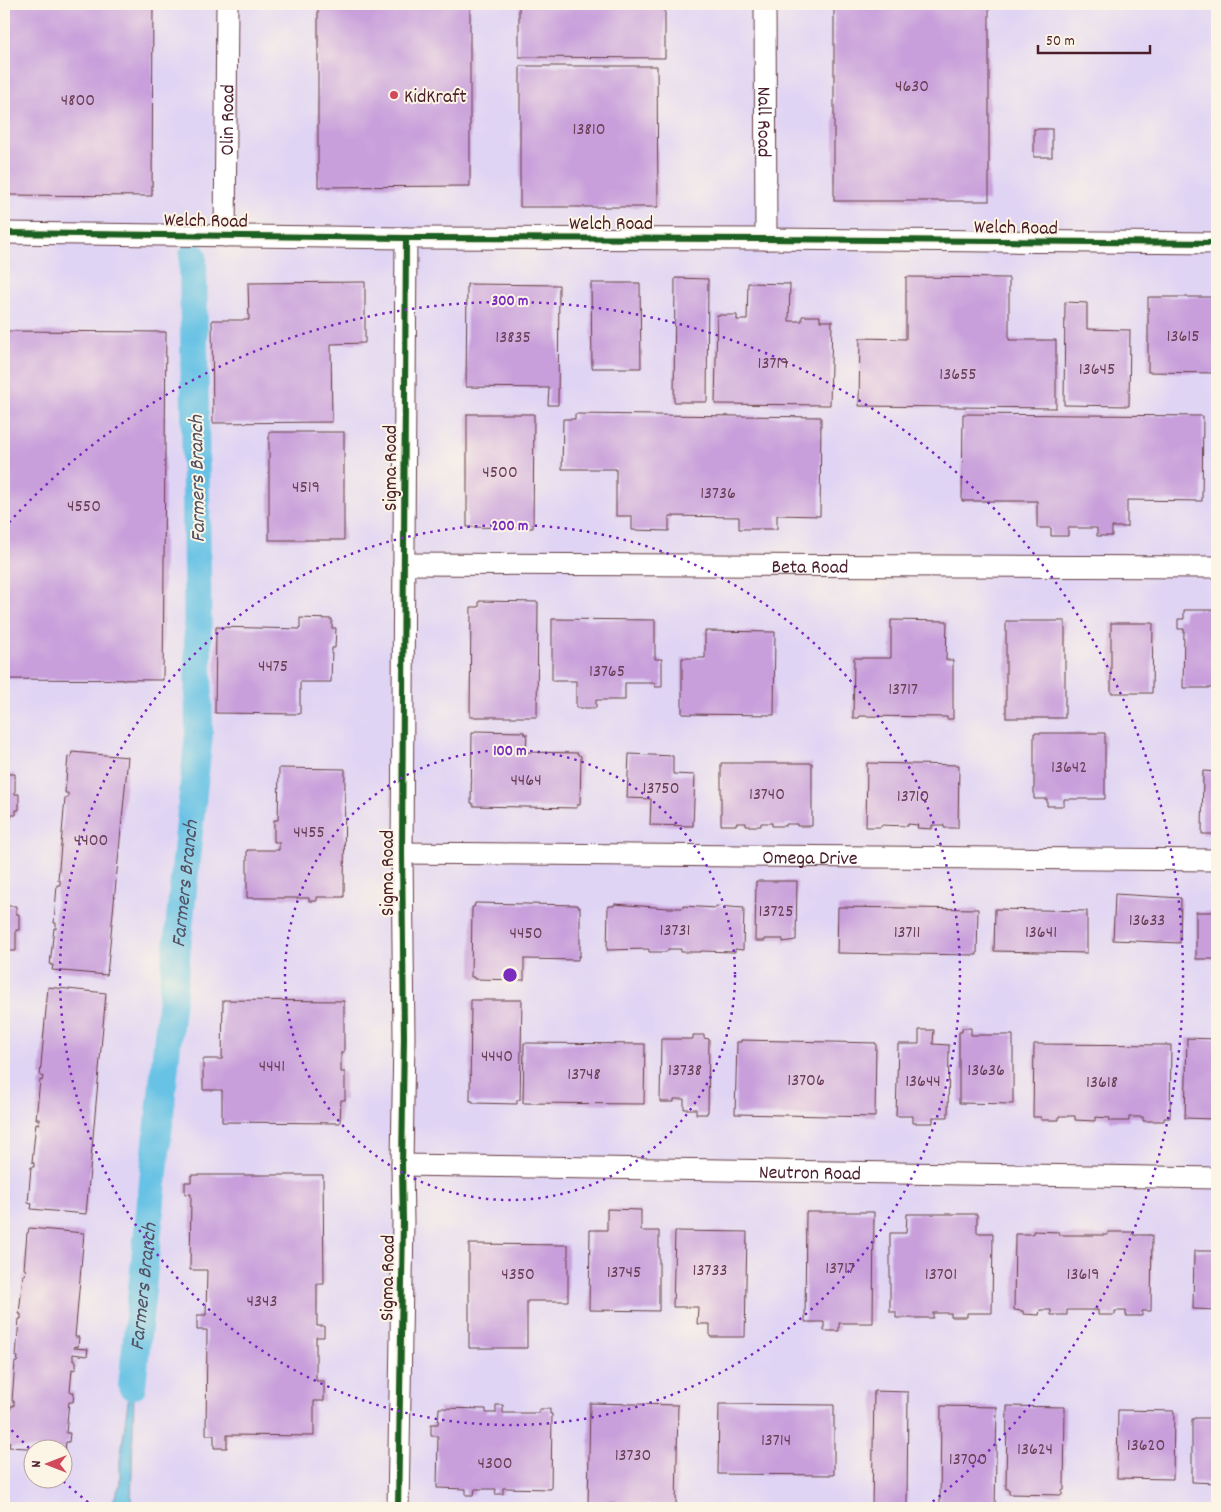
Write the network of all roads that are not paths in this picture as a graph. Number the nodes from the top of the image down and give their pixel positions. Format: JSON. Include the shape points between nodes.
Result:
{"nodes":[{"id":1,"x":227,"y":4,"type":"edge"},
{"id":2,"x":765,"y":4,"type":"edge"},
{"id":3,"x":4,"y":233,"type":"edge"},
{"id":4,"x":225,"y":236,"type":"junction"},
{"id":5,"x":406,"y":238,"type":"junction"},
{"id":6,"x":766,"y":239,"type":"junction"},
{"id":7,"x":1217,"y":244,"type":"edge"},
{"id":8,"x":404,"y":564,"type":"junction"},
{"id":9,"x":1217,"y":567,"type":"edge"},
{"id":10,"x":402,"y":853,"type":"junction"},
{"id":11,"x":1217,"y":860,"type":"edge"},
{"id":12,"x":402,"y":1165,"type":"junction"},
{"id":13,"x":1217,"y":1178,"type":"edge"},
{"id":14,"x":398,"y":1508,"type":"edge"}],
"edges":[{"from":1,"to":4,"type":"street","name":"Olin Road"},
{"from":2,"to":6,"type":"street","name":"Nall Road"},
{"from":3,"to":4,"type":"street","name":"Welch Road"},
{"from":4,"to":5,"type":"street","name":"Welch Road"},
{"from":5,"to":6,"type":"street","name":"Welch Road"},
{"from":5,"to":8,"type":"street","name":"Sigma Road"},
{"from":6,"to":7,"type":"street","name":"Welch Road"},
{"from":8,"to":9,"type":"street","name":"Beta Road"},
{"from":8,"to":10,"type":"street","name":"Sigma Road"},
{"from":10,"to":11,"type":"street","name":"Omega Drive"},
{"from":10,"to":12,"type":"street","name":"Sigma Road"},
{"from":12,"to":13,"type":"street","name":"Neutron Road"},
{"from":12,"to":14,"type":"street","name":"Sigma Road","via":[[404,1222]]}]}
